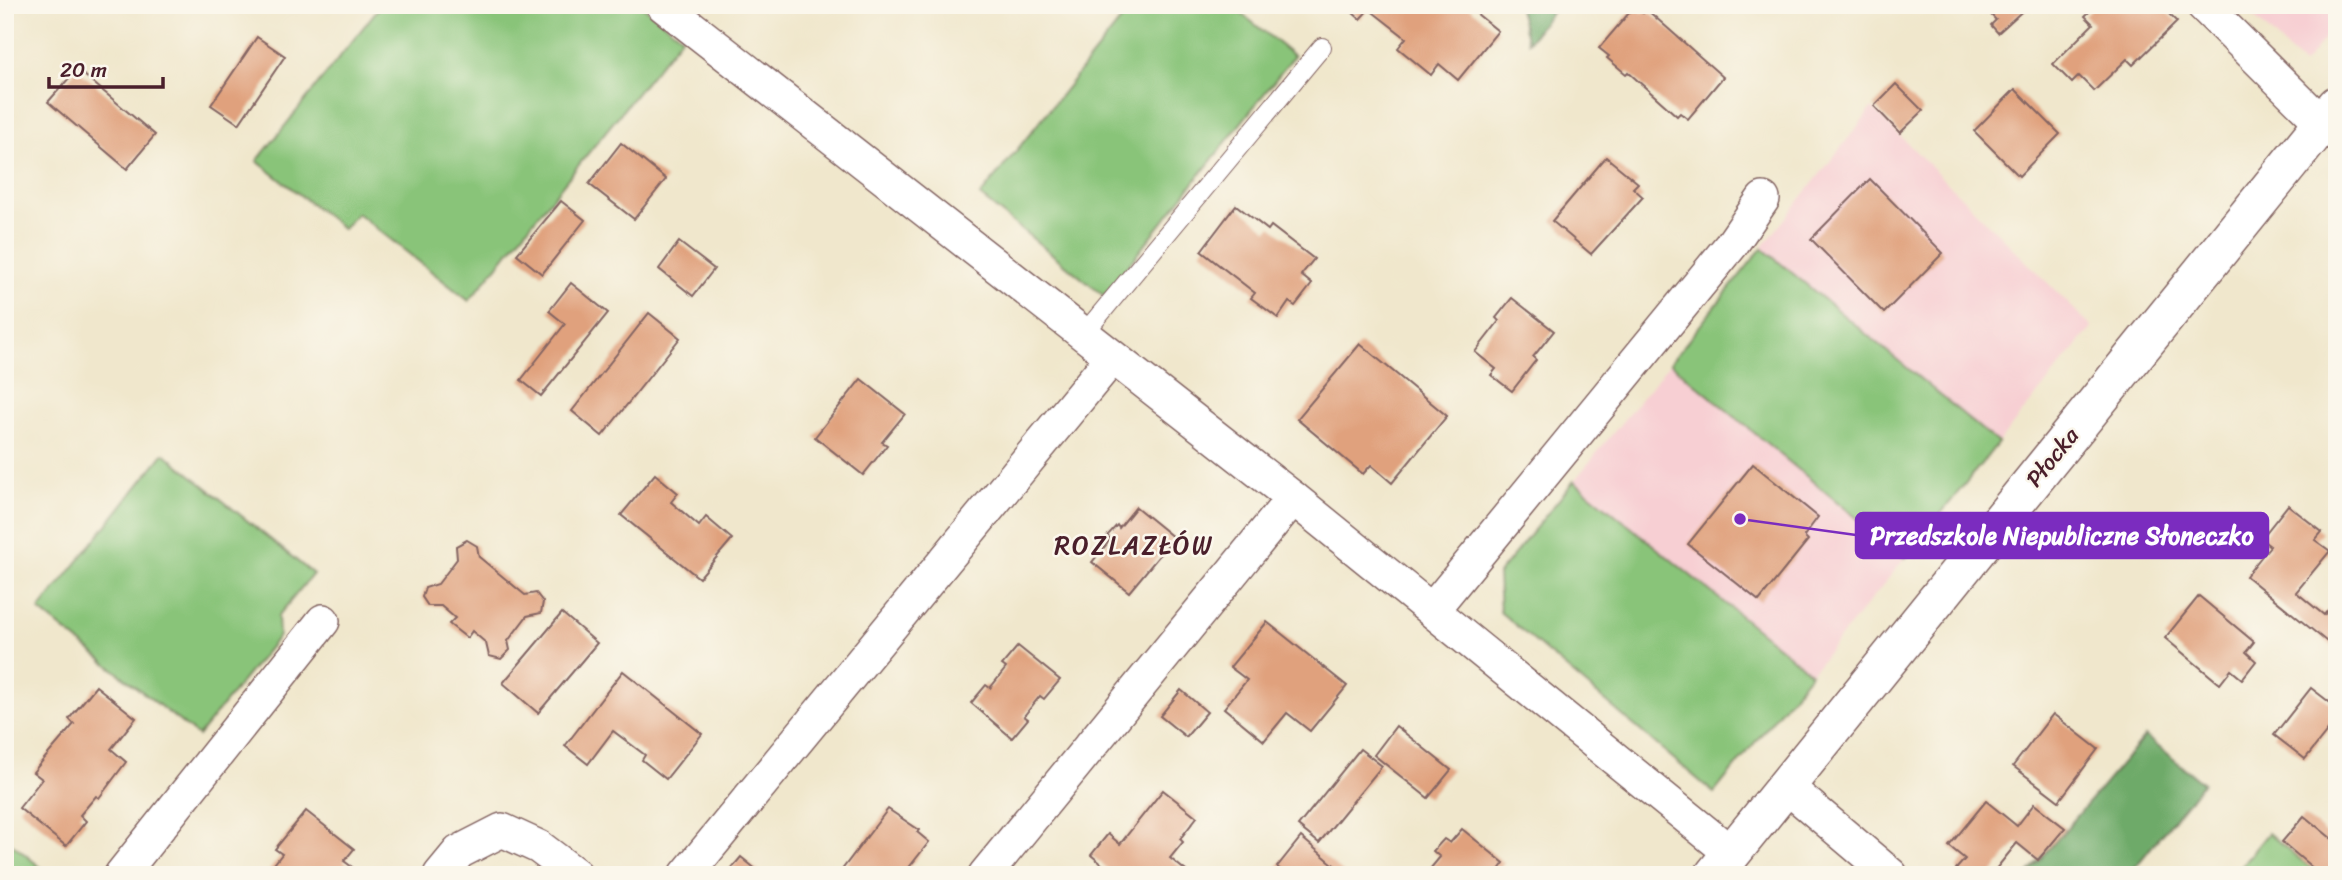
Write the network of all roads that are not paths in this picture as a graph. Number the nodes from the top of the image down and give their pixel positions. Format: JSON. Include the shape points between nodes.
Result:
{"nodes":[{"id":1,"x":663,"y":5,"type":"edge"},
{"id":2,"x":2203,"y":5,"type":"edge"},
{"id":3,"x":1322,"y":47,"type":"dead end"},
{"id":4,"x":2329,"y":114,"type":"edge"},
{"id":5,"x":1763,"y":199,"type":"dead end"},
{"id":6,"x":1082,"y":336,"type":"junction"},
{"id":7,"x":1111,"y":359,"type":"junction"},
{"id":8,"x":1293,"y":498,"type":"junction"},
{"id":9,"x":1432,"y":610,"type":"junction"},
{"id":10,"x":323,"y":621,"type":"dead end"},
{"id":11,"x":1786,"y":786,"type":"junction"},
{"id":12,"x":1723,"y":864,"type":"edge"},
{"id":13,"x":121,"y":875,"type":"edge"},
{"id":14,"x":440,"y":875,"type":"edge"},
{"id":15,"x":576,"y":875,"type":"edge"},
{"id":16,"x":686,"y":875,"type":"edge"},
{"id":17,"x":985,"y":875,"type":"edge"},
{"id":18,"x":1891,"y":875,"type":"edge"}],
"edges":[{"from":1,"to":6,"type":"street"},
{"from":2,"to":4,"type":"street"},
{"from":3,"to":6,"type":"lane"},
{"from":4,"to":11,"type":"street","name":"Płocka"},
{"from":5,"to":9,"type":"street","via":[[1732,244]]},
{"from":6,"to":7,"type":"street"},
{"from":7,"to":8,"type":"street"},
{"from":7,"to":16,"type":"street"},
{"from":8,"to":9,"type":"street"},
{"from":8,"to":17,"type":"street"},
{"from":9,"to":12,"type":"street"},
{"from":10,"to":13,"type":"street"},
{"from":11,"to":12,"type":"street","name":"Płocka"},
{"from":11,"to":18,"type":"street"},
{"from":14,"to":15,"type":"street","via":[[459,852],[502,830],[539,847]]}]}
